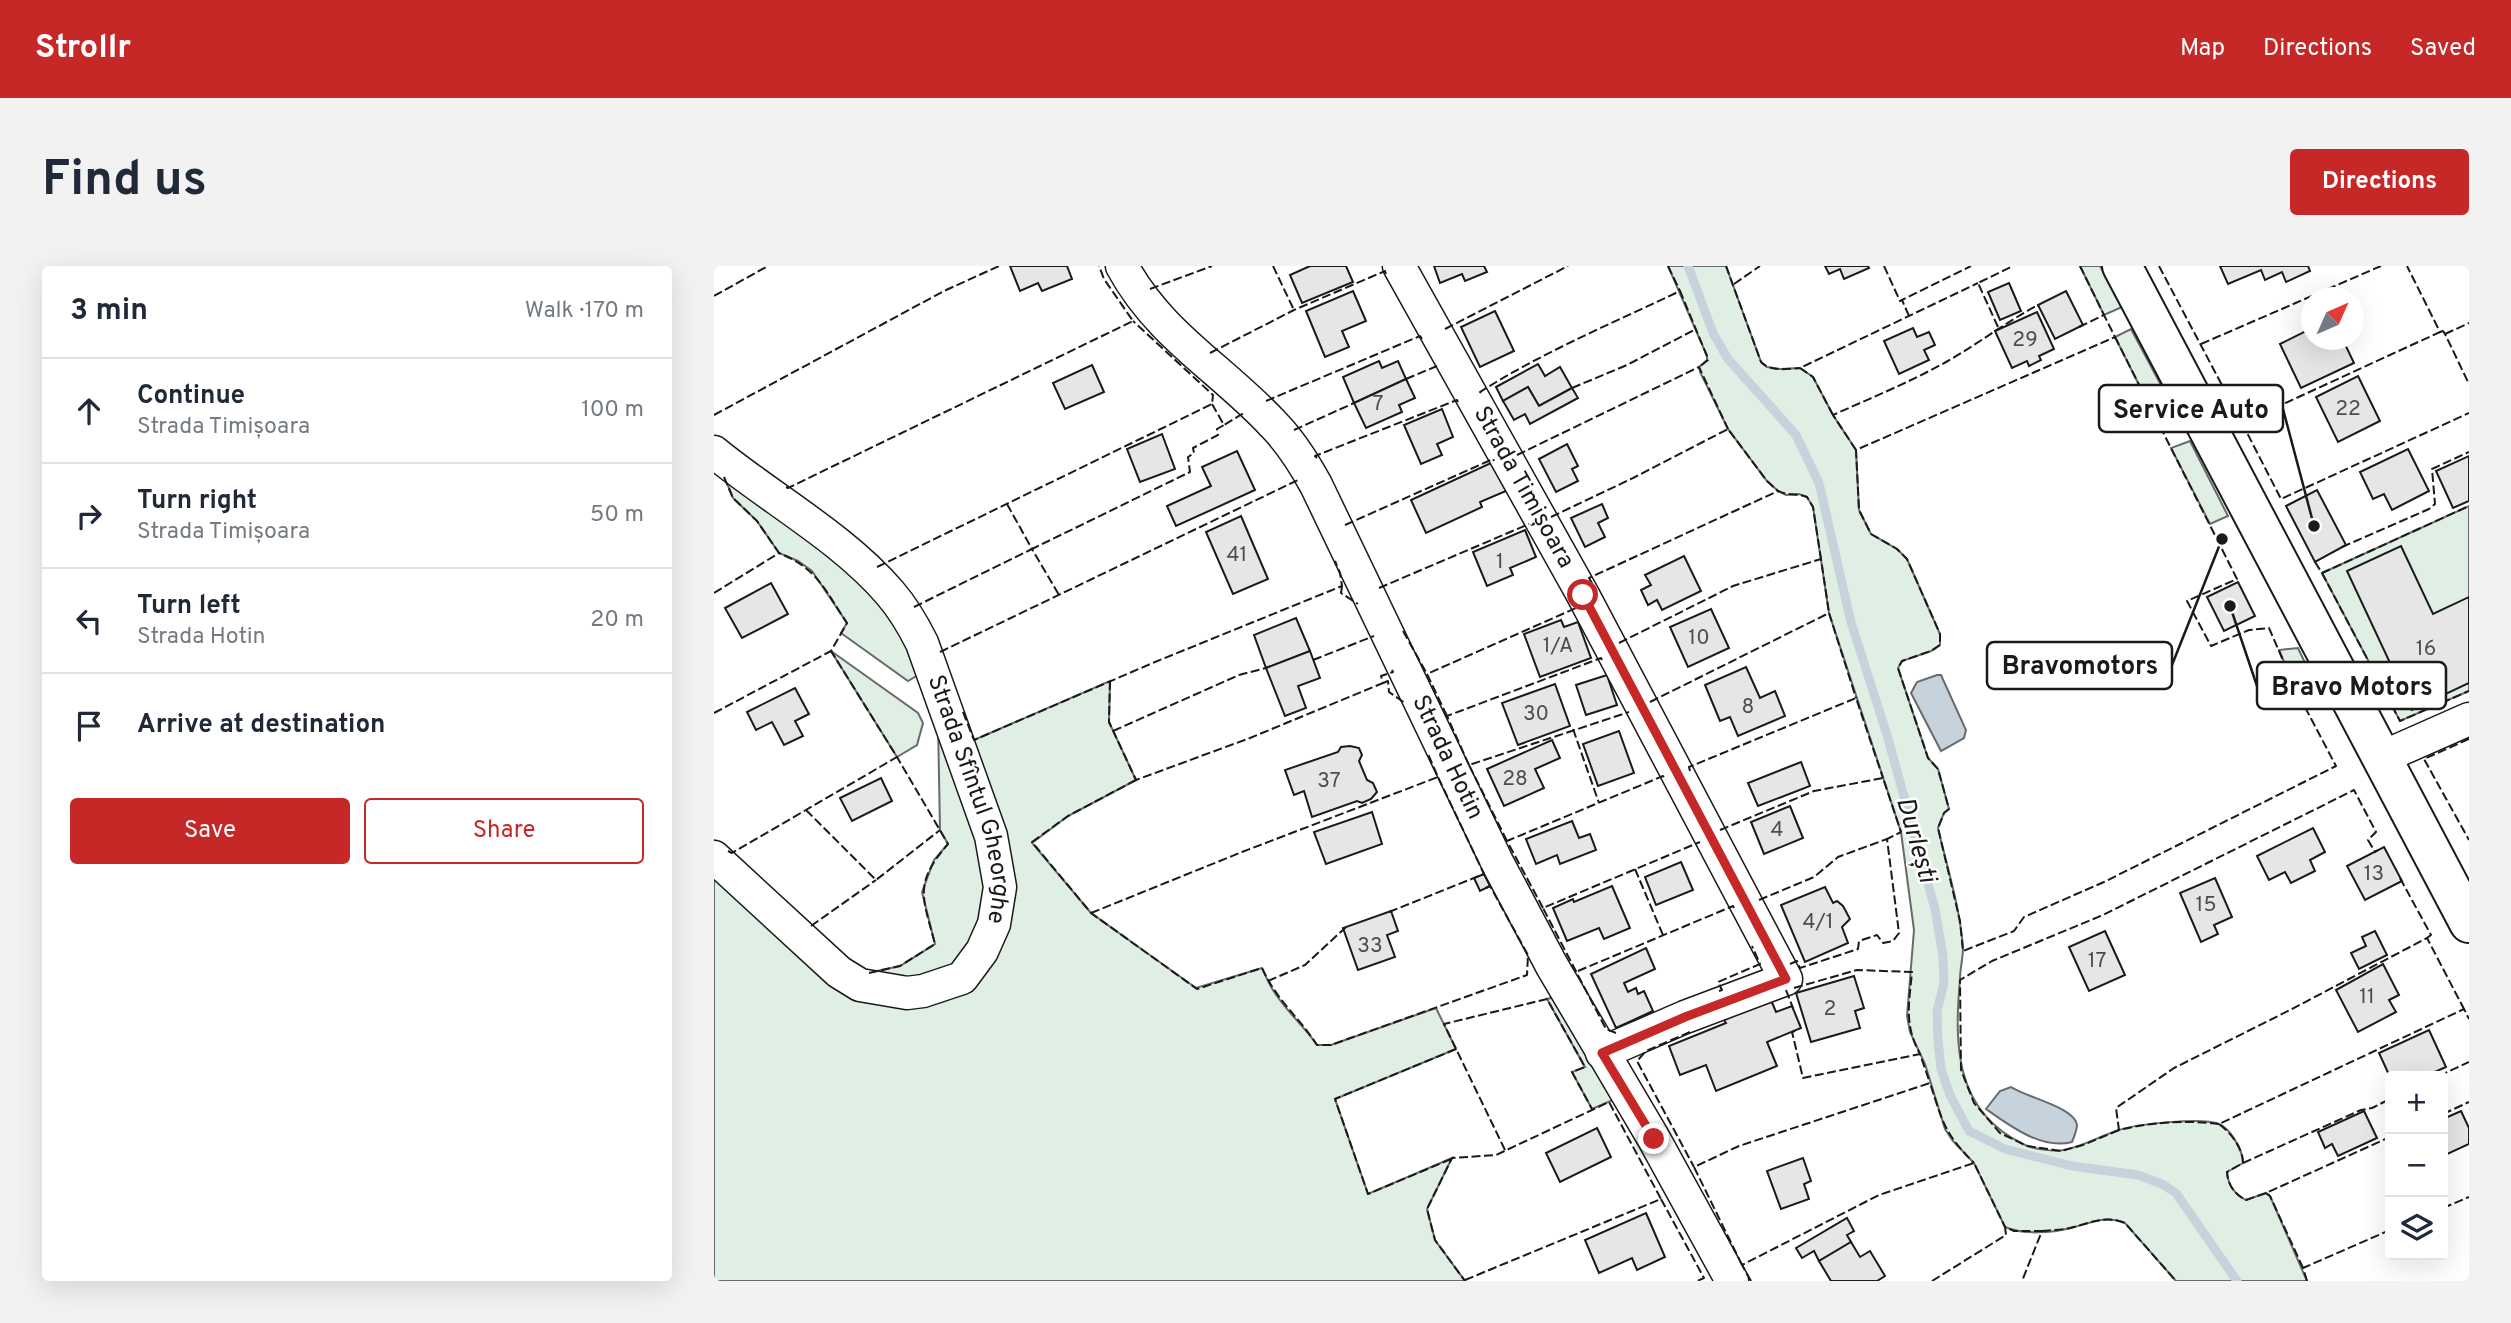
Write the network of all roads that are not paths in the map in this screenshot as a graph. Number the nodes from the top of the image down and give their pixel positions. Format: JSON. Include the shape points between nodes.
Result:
{"nodes":[{"id":1,"x":1122,"y":266,"type":"edge"},
{"id":2,"x":1399,"y":266,"type":"edge"},
{"id":3,"x":2122,"y":266,"type":"edge"},
{"id":4,"x":714,"y":452,"type":"edge"},
{"id":5,"x":2469,"y":719,"type":"edge"},
{"id":6,"x":2383,"y":757,"type":"junction"},
{"id":7,"x":714,"y":857,"type":"edge"},
{"id":8,"x":2469,"y":923,"type":"edge"},
{"id":9,"x":1602,"y":1053,"type":"junction"},
{"id":10,"x":1732,"y":1281,"type":"edge"}],
"edges":[{"from":1,"to":9,"type":"street","name":"Strada Hotin","via":[[1135,291],[1166,327],[1265,415],[1298,454],[1497,862]]},
{"from":2,"to":9,"type":"street","name":"Strada Timișoara","via":[[1583,595],[1786,979]]},
{"from":3,"to":6,"type":"main road"},
{"from":4,"to":7,"type":"street","name":"Strada Sfîntul Gheorghe","via":[[828,537],[889,592],[907,615],[922,643],[991,836],[1000,887],[982,951],[962,978],[907,993],[860,985],[839,972]]},
{"from":5,"to":6,"type":"street"},
{"from":6,"to":8,"type":"main road"},
{"from":9,"to":10,"type":"street","name":"Strada Hotin"}]}
